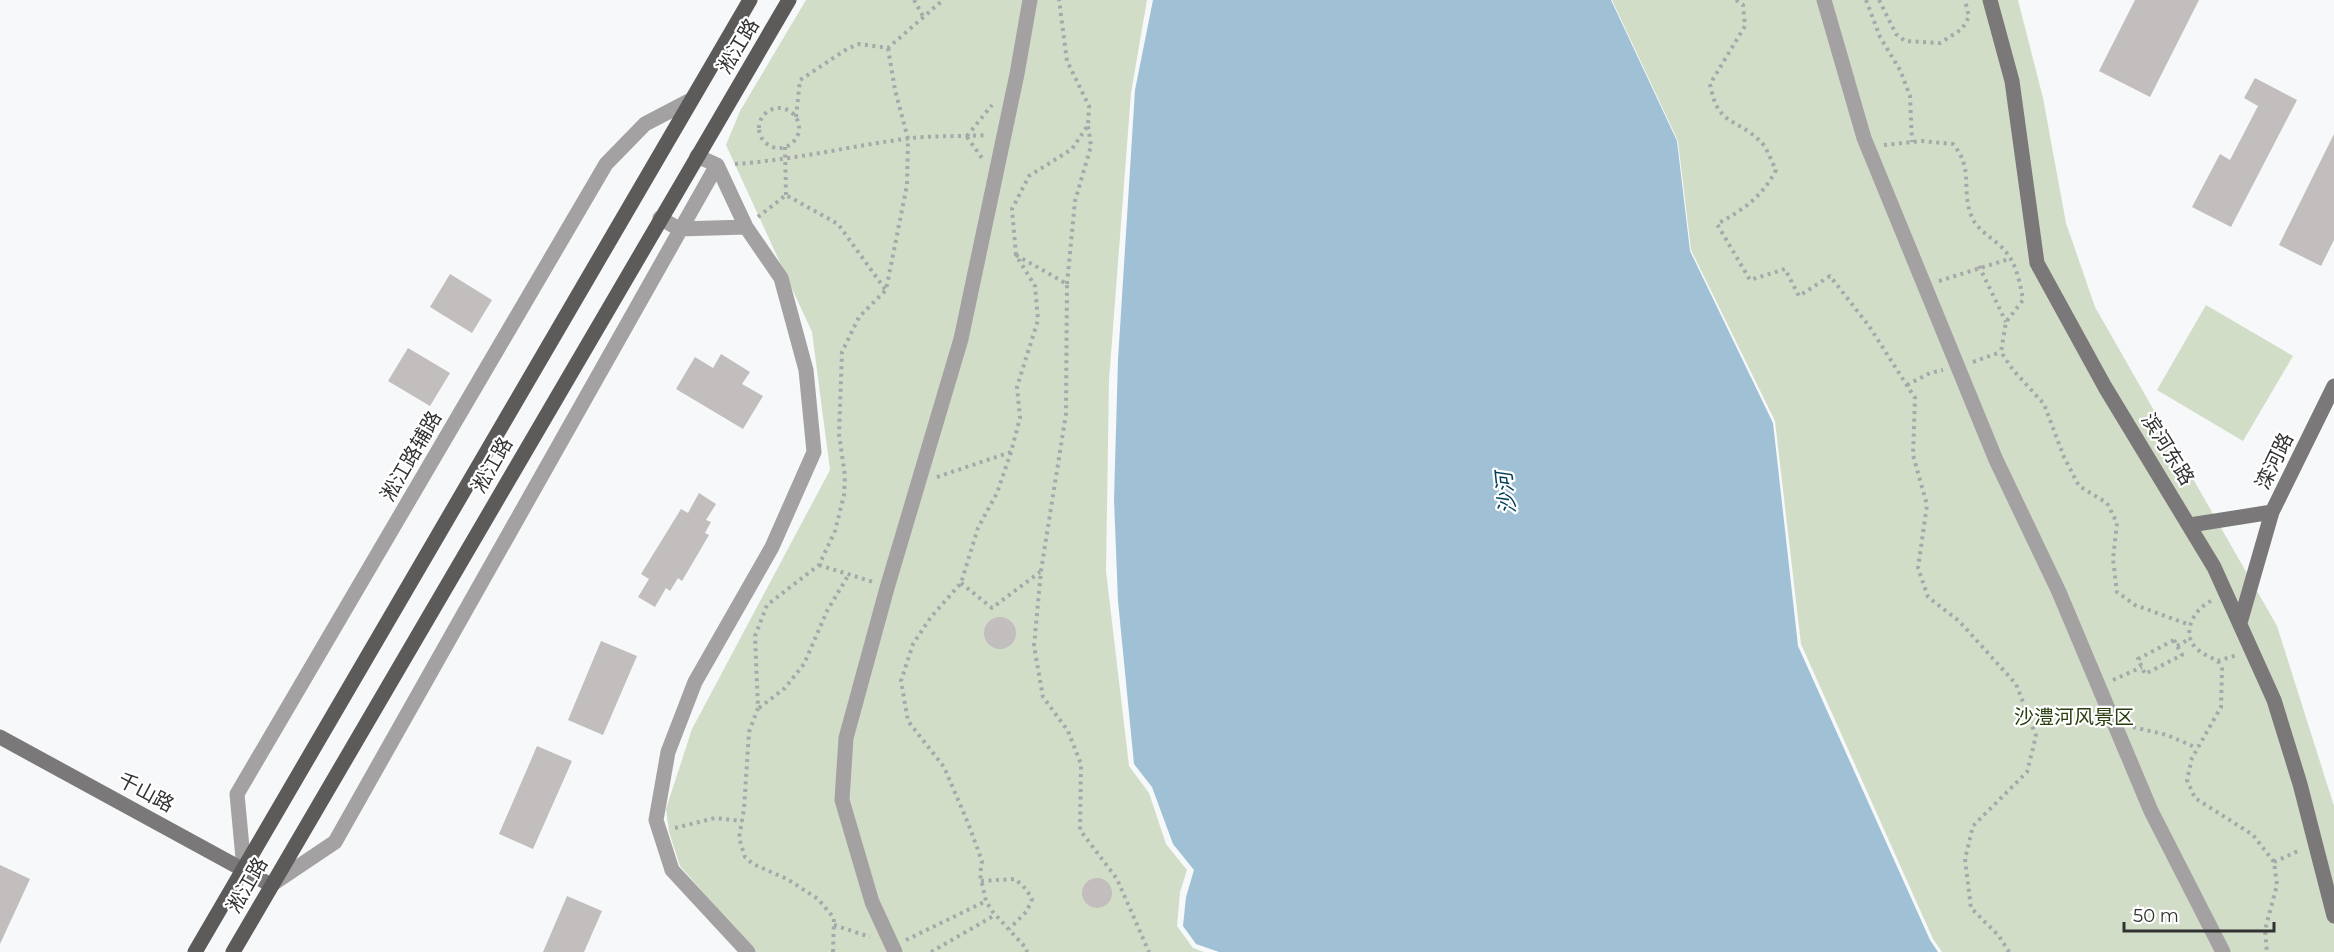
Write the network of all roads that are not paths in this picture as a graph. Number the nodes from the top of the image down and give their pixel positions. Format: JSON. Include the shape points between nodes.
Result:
{"nodes":[{"id":1,"x":750,"y":0,"type":"edge"},
{"id":2,"x":789,"y":0,"type":"edge"},
{"id":3,"x":1030,"y":0,"type":"edge"},
{"id":4,"x":1824,"y":0,"type":"edge"},
{"id":5,"x":1990,"y":0,"type":"edge"},
{"id":6,"x":689,"y":101,"type":"junction"},
{"id":7,"x":697,"y":156,"type":"junction"},
{"id":8,"x":717,"y":165,"type":"junction"},
{"id":9,"x":660,"y":218,"type":"junction"},
{"id":10,"x":746,"y":227,"type":"junction"},
{"id":11,"x":679,"y":229,"type":"junction"},
{"id":12,"x":2334,"y":386,"type":"edge"},
{"id":13,"x":2272,"y":512,"type":"junction"},
{"id":14,"x":2190,"y":525,"type":"junction"},
{"id":15,"x":2240,"y":623,"type":"junction"},
{"id":16,"x":0,"y":737,"type":"edge"},
{"id":17,"x":244,"y":869,"type":"junction"},
{"id":18,"x":272,"y":885,"type":"junction"},
{"id":19,"x":2334,"y":916,"type":"edge"},
{"id":20,"x":893,"y":947,"type":"edge"},
{"id":21,"x":195,"y":952,"type":"edge"},
{"id":22,"x":233,"y":952,"type":"edge"},
{"id":23,"x":748,"y":952,"type":"edge"},
{"id":24,"x":2223,"y":952,"type":"edge"}],
"edges":[{"from":1,"to":6,"type":"main road","name":"淞江路"},
{"from":2,"to":7,"type":"main road","name":"淞江路"},
{"from":3,"to":20,"type":"street","via":[[961,339],[846,738],[842,800],[872,902]]},
{"from":4,"to":24,"type":"street","via":[[1868,148],[1996,460],[2059,592],[2151,812]]},
{"from":5,"to":14,"type":"street","name":"滨河东路","via":[[2012,81],[2037,263],[2105,387]]},
{"from":6,"to":17,"type":"main road","name":"淞江路"},
{"from":6,"to":17,"type":"street","name":"淞江路辅路","via":[[645,124],[606,164],[237,795]]},
{"from":7,"to":8,"type":"street"},
{"from":7,"to":9,"type":"main road","name":"淞江路"},
{"from":8,"to":10,"type":"street"},
{"from":8,"to":11,"type":"street"},
{"from":9,"to":11,"type":"street"},
{"from":9,"to":18,"type":"main road","name":"淞江路"},
{"from":10,"to":11,"type":"street"},
{"from":10,"to":23,"type":"street","via":[[781,278],[806,370],[814,452],[772,547],[695,682],[668,752],[656,820],[672,870]]},
{"from":11,"to":18,"type":"street","via":[[335,842]]},
{"from":12,"to":13,"type":"street","name":"滦河路"},
{"from":13,"to":14,"type":"street","name":"滦河路"},
{"from":13,"to":15,"type":"street"},
{"from":14,"to":15,"type":"street","name":"滨河东路"},
{"from":15,"to":19,"type":"street","name":"滨河东路","via":[[2274,700]]},
{"from":16,"to":17,"type":"street","name":"千山路"},
{"from":17,"to":18,"type":"street","name":"千山路"},
{"from":17,"to":21,"type":"main road","name":"淞江路"},
{"from":18,"to":22,"type":"main road","name":"淞江路"}]}
